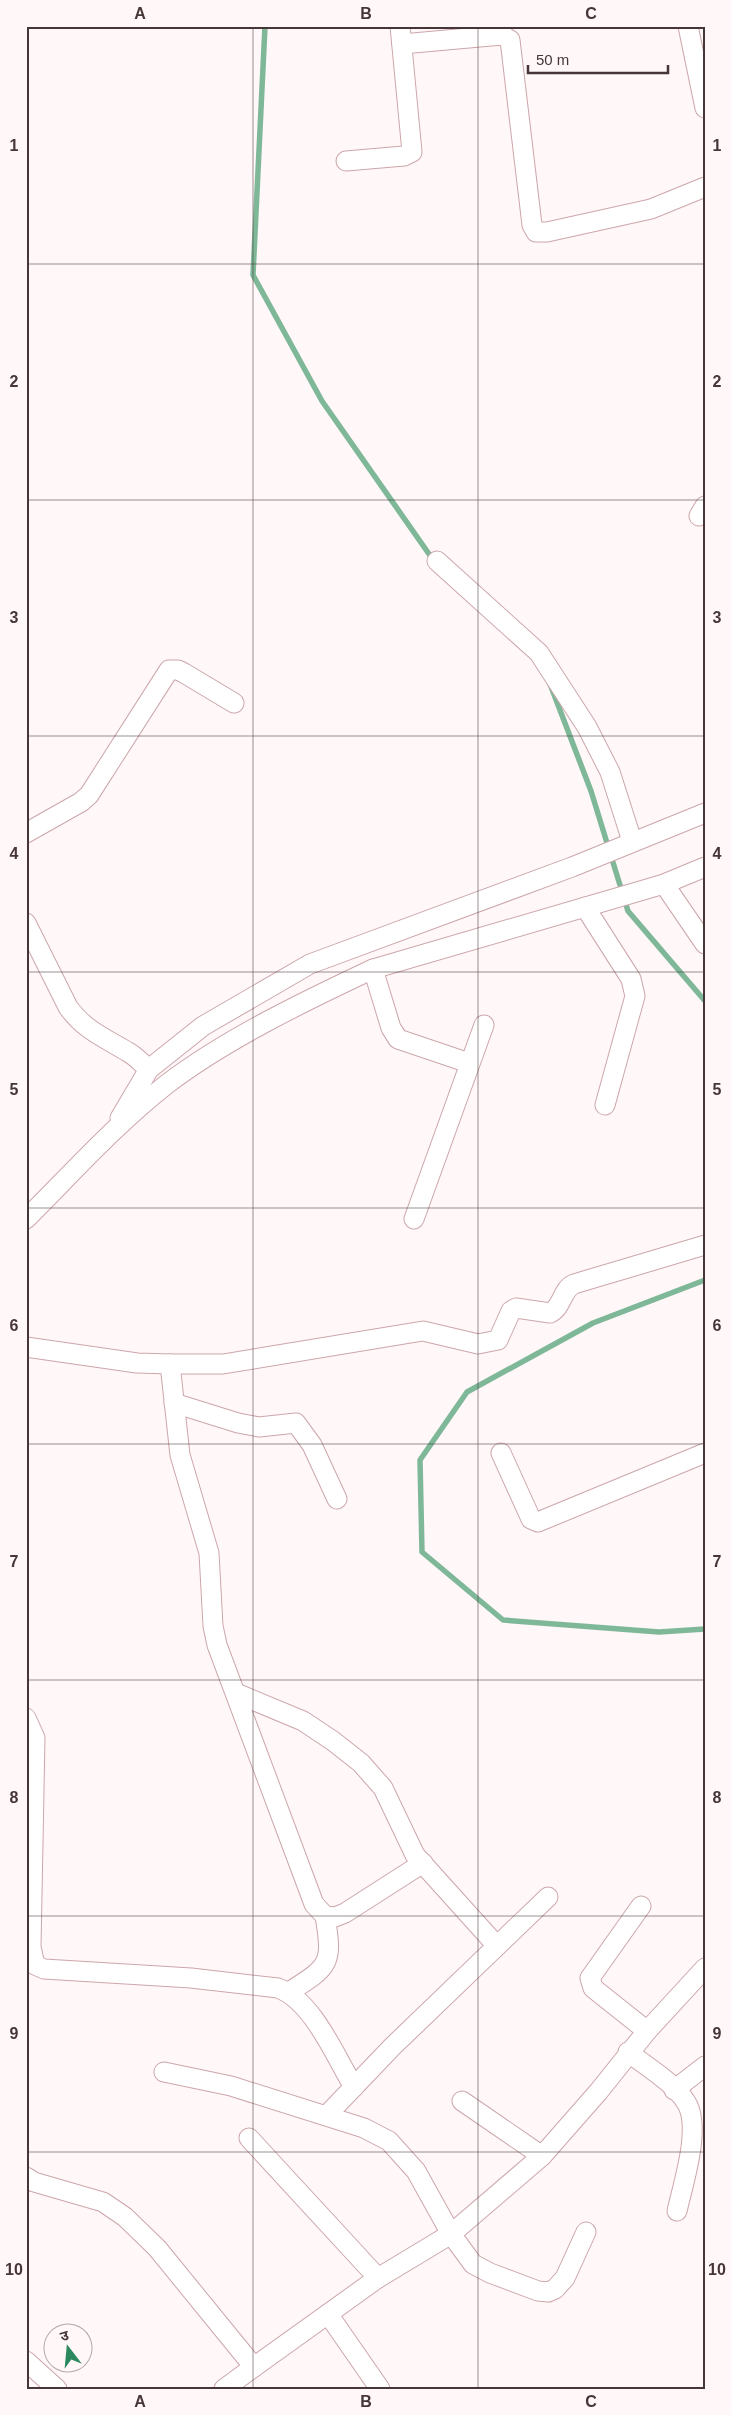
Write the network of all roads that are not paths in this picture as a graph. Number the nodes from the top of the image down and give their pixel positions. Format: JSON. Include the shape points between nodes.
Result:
{"nodes":[{"id":1,"x":688,"y":26,"type":"edge"},
{"id":2,"x":401,"y":35,"type":"edge"},
{"id":3,"x":702,"y":81,"type":"edge"},
{"id":4,"x":705,"y":108,"type":"edge"},
{"id":5,"x":346,"y":161,"type":"dead end"},
{"id":6,"x":705,"y":186,"type":"edge"},
{"id":7,"x":437,"y":561,"type":"dead end"},
{"id":8,"x":234,"y":702,"type":"dead end"},
{"id":9,"x":705,"y":813,"type":"edge"},
{"id":10,"x":26,"y":833,"type":"edge"},
{"id":11,"x":627,"y":843,"type":"junction"},
{"id":12,"x":705,"y":867,"type":"edge"},
{"id":13,"x":664,"y":884,"type":"junction"},
{"id":14,"x":585,"y":907,"type":"junction"},
{"id":15,"x":26,"y":923,"type":"edge"},
{"id":16,"x":705,"y":944,"type":"edge"},
{"id":17,"x":373,"y":969,"type":"junction"},
{"id":18,"x":484,"y":1025,"type":"dead end"},
{"id":19,"x":469,"y":1063,"type":"junction"},
{"id":20,"x":150,"y":1069,"type":"junction"},
{"id":21,"x":605,"y":1105,"type":"dead end"},
{"id":22,"x":110,"y":1134,"type":"junction"},
{"id":23,"x":26,"y":1218,"type":"edge"},
{"id":24,"x":414,"y":1219,"type":"dead end"},
{"id":25,"x":705,"y":1245,"type":"edge"},
{"id":26,"x":26,"y":1347,"type":"edge"},
{"id":27,"x":170,"y":1364,"type":"junction"},
{"id":28,"x":174,"y":1403,"type":"junction"},
{"id":29,"x":705,"y":1452,"type":"edge"},
{"id":30,"x":501,"y":1453,"type":"dead end"},
{"id":31,"x":337,"y":1499,"type":"dead end"},
{"id":32,"x":236,"y":1693,"type":"junction"},
{"id":33,"x":26,"y":1718,"type":"edge"},
{"id":34,"x":423,"y":1863,"type":"junction"},
{"id":35,"x":548,"y":1897,"type":"dead end"},
{"id":36,"x":640,"y":1906,"type":"dead end"},
{"id":37,"x":325,"y":1916,"type":"junction"},
{"id":38,"x":497,"y":1946,"type":"junction"},
{"id":39,"x":705,"y":1968,"type":"edge"},
{"id":40,"x":289,"y":1992,"type":"junction"},
{"id":41,"x":647,"y":2031,"type":"junction"},
{"id":42,"x":628,"y":2052,"type":"junction"},
{"id":43,"x":705,"y":2066,"type":"edge"},
{"id":44,"x":164,"y":2072,"type":"dead end"},
{"id":45,"x":354,"y":2088,"type":"junction"},
{"id":46,"x":674,"y":2090,"type":"junction"},
{"id":47,"x":462,"y":2101,"type":"dead end"},
{"id":48,"x":327,"y":2115,"type":"junction"},
{"id":49,"x":249,"y":2138,"type":"dead end"},
{"id":50,"x":697,"y":2151,"type":"edge"},
{"id":51,"x":542,"y":2156,"type":"junction"},
{"id":52,"x":26,"y":2177,"type":"edge"},
{"id":53,"x":678,"y":2211,"type":"dead end"},
{"id":54,"x":586,"y":2232,"type":"dead end"},
{"id":55,"x":450,"y":2234,"type":"junction"},
{"id":56,"x":378,"y":2278,"type":"junction"},
{"id":57,"x":328,"y":2314,"type":"junction"},
{"id":58,"x":26,"y":2361,"type":"edge"},
{"id":59,"x":254,"y":2367,"type":"junction"},
{"id":60,"x":57,"y":2389,"type":"edge"},
{"id":61,"x":224,"y":2389,"type":"edge"},
{"id":62,"x":380,"y":2389,"type":"edge"}],
"edges":[{"from":1,"to":3,"type":"street"},
{"from":2,"to":5,"type":"street","via":[[412,152],[404,156]]},
{"from":2,"to":6,"type":"street","via":[[502,35],[510,40],[532,225],[536,232],[650,209]]},
{"from":3,"to":4,"type":"street"},
{"from":7,"to":11,"type":"street","via":[[539,653],[587,726],[610,772]]},
{"from":8,"to":10,"type":"street","via":[[184,673],[169,670],[82,802]]},
{"from":9,"to":11,"type":"street"},
{"from":11,"to":20,"type":"street","via":[[572,867],[310,964],[203,1026]]},
{"from":12,"to":13,"type":"street"},
{"from":13,"to":14,"type":"street"},
{"from":13,"to":16,"type":"street"},
{"from":14,"to":17,"type":"street"},
{"from":14,"to":21,"type":"street","via":[[628,973],[635,996]]},
{"from":15,"to":20,"type":"street","via":[[77,1019],[93,1033],[130,1053]]},
{"from":17,"to":19,"type":"street","via":[[391,1028],[398,1039]]},
{"from":17,"to":22,"type":"street","via":[[226,1045],[167,1084]]},
{"from":18,"to":19,"type":"street"},
{"from":19,"to":24,"type":"street"},
{"from":20,"to":22,"type":"street"},
{"from":22,"to":23,"type":"street"},
{"from":25,"to":27,"type":"street","via":[[574,1284],[550,1313],[516,1308],[511,1311],[498,1340],[493,1343],[478,1344],[423,1331],[223,1364]]},
{"from":26,"to":27,"type":"street","via":[[138,1363]]},
{"from":27,"to":28,"type":"street"},
{"from":28,"to":31,"type":"street","via":[[259,1427],[296,1423],[312,1445]]},
{"from":28,"to":32,"type":"street","via":[[180,1455],[209,1553],[217,1645]]},
{"from":29,"to":30,"type":"street","via":[[538,1522],[531,1519]]},
{"from":32,"to":34,"type":"street","via":[[303,1721],[361,1763],[383,1788],[409,1843]]},
{"from":32,"to":37,"type":"street","via":[[314,1904]]},
{"from":33,"to":40,"type":"street","via":[[35,1738],[31,1947],[35,1965],[44,1969],[191,1978]]},
{"from":34,"to":37,"type":"street","via":[[345,1914]]},
{"from":34,"to":38,"type":"street"},
{"from":35,"to":38,"type":"street"},
{"from":36,"to":41,"type":"street","via":[[590,1978],[593,1988]]},
{"from":37,"to":40,"type":"street","via":[[330,1947],[327,1962]]},
{"from":38,"to":45,"type":"street"},
{"from":39,"to":41,"type":"street"},
{"from":40,"to":45,"type":"street","via":[[310,2013]]},
{"from":41,"to":42,"type":"street"},
{"from":42,"to":46,"type":"street"},
{"from":42,"to":51,"type":"street","via":[[599,2091]]},
{"from":43,"to":46,"type":"street"},
{"from":44,"to":48,"type":"street","via":[[231,2086]]},
{"from":45,"to":48,"type":"street"},
{"from":46,"to":50,"type":"street","via":[[686,2103],[692,2117]]},
{"from":47,"to":51,"type":"street"},
{"from":48,"to":55,"type":"street","via":[[389,2140],[416,2171]]},
{"from":49,"to":56,"type":"street"},
{"from":50,"to":53,"type":"street"},
{"from":51,"to":55,"type":"street"},
{"from":52,"to":59,"type":"street","via":[[103,2202],[126,2217],[158,2248]]},
{"from":54,"to":55,"type":"street","via":[[565,2278],[548,2292],[480,2270]]},
{"from":55,"to":56,"type":"street"},
{"from":56,"to":57,"type":"street"},
{"from":57,"to":59,"type":"street"},
{"from":57,"to":62,"type":"street"},
{"from":58,"to":60,"type":"street"},
{"from":59,"to":61,"type":"street"}]}
